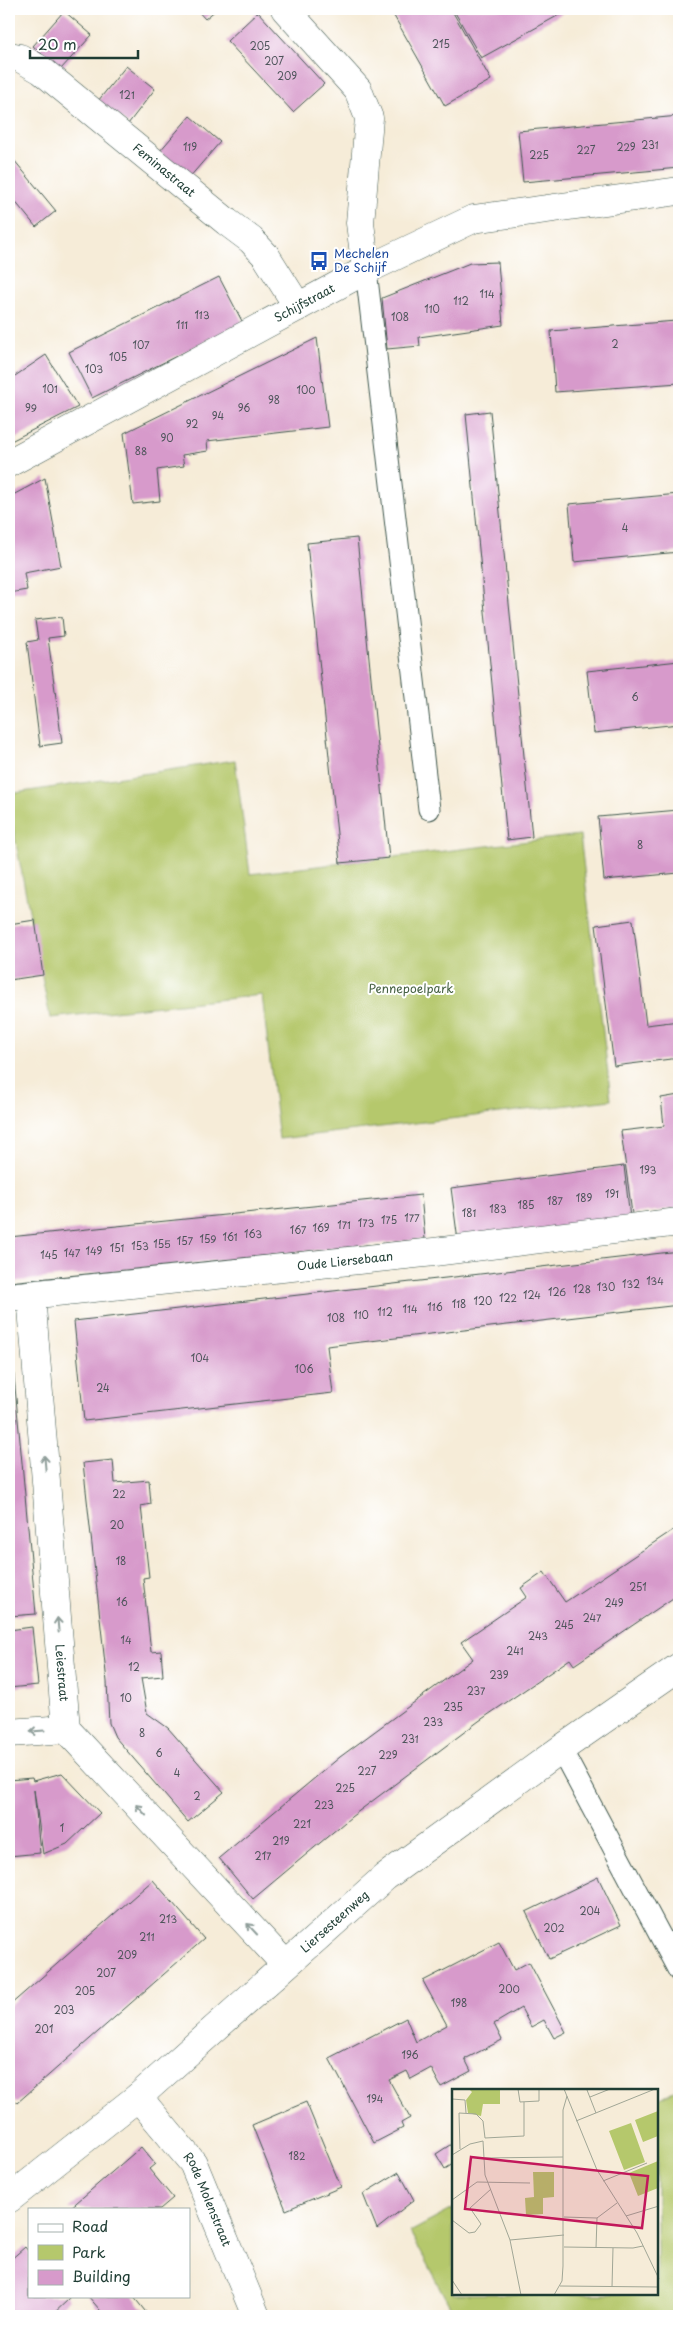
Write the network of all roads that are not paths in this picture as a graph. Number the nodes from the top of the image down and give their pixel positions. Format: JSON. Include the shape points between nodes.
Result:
{"nodes":[{"id":1,"x":285,"y":9,"type":"edge"},
{"id":2,"x":9,"y":56,"type":"edge"},
{"id":3,"x":679,"y":192,"type":"edge"},
{"id":4,"x":366,"y":270,"type":"junction"},
{"id":5,"x":298,"y":306,"type":"junction"},
{"id":6,"x":9,"y":463,"type":"edge"},
{"id":7,"x":429,"y":809,"type":"dead end"},
{"id":8,"x":679,"y":1222,"type":"edge"},
{"id":9,"x":20,"y":1296,"type":"edge"},
{"id":10,"x":679,"y":1668,"type":"edge"},
{"id":11,"x":66,"y":1729,"type":"junction"},
{"id":12,"x":9,"y":1733,"type":"edge"},
{"id":13,"x":561,"y":1749,"type":"junction"},
{"id":14,"x":285,"y":1964,"type":"junction"},
{"id":15,"x":679,"y":1971,"type":"edge"},
{"id":16,"x":138,"y":2097,"type":"junction"},
{"id":17,"x":9,"y":2199,"type":"edge"},
{"id":18,"x":256,"y":2316,"type":"edge"}],
"edges":[{"from":1,"to":4,"type":"street","via":[[358,90],[369,118],[360,223]]},
{"from":2,"to":5,"type":"street","name":"Feminastraat","via":[[20,58],[41,70],[251,240],[266,256]]},
{"from":3,"to":4,"type":"street","name":"Schijfstraat","via":[[473,219]]},
{"from":4,"to":5,"type":"street","name":"Schijfstraat"},
{"from":4,"to":7,"type":"lane"},
{"from":5,"to":6,"type":"street","name":"Schijfstraat"},
{"from":8,"to":9,"type":"street","name":"Oude Liersebaan"},
{"from":11,"to":9,"type":"street","name":"Leiestraat","one_way":true},
{"from":10,"to":13,"type":"street","name":"Liersesteenweg"},
{"from":11,"to":12,"type":"street","one_way":true},
{"from":14,"to":11,"type":"street","one_way":true},
{"from":13,"to":14,"type":"street","name":"Liersesteenweg","via":[[385,1876]]},
{"from":13,"to":15,"type":"lane"},
{"from":14,"to":16,"type":"street","name":"Liersesteenweg"},
{"from":16,"to":17,"type":"street","name":"Liersesteenweg"},
{"from":16,"to":18,"type":"street","name":"Rode Molenstraat","via":[[193,2163]]}]}
